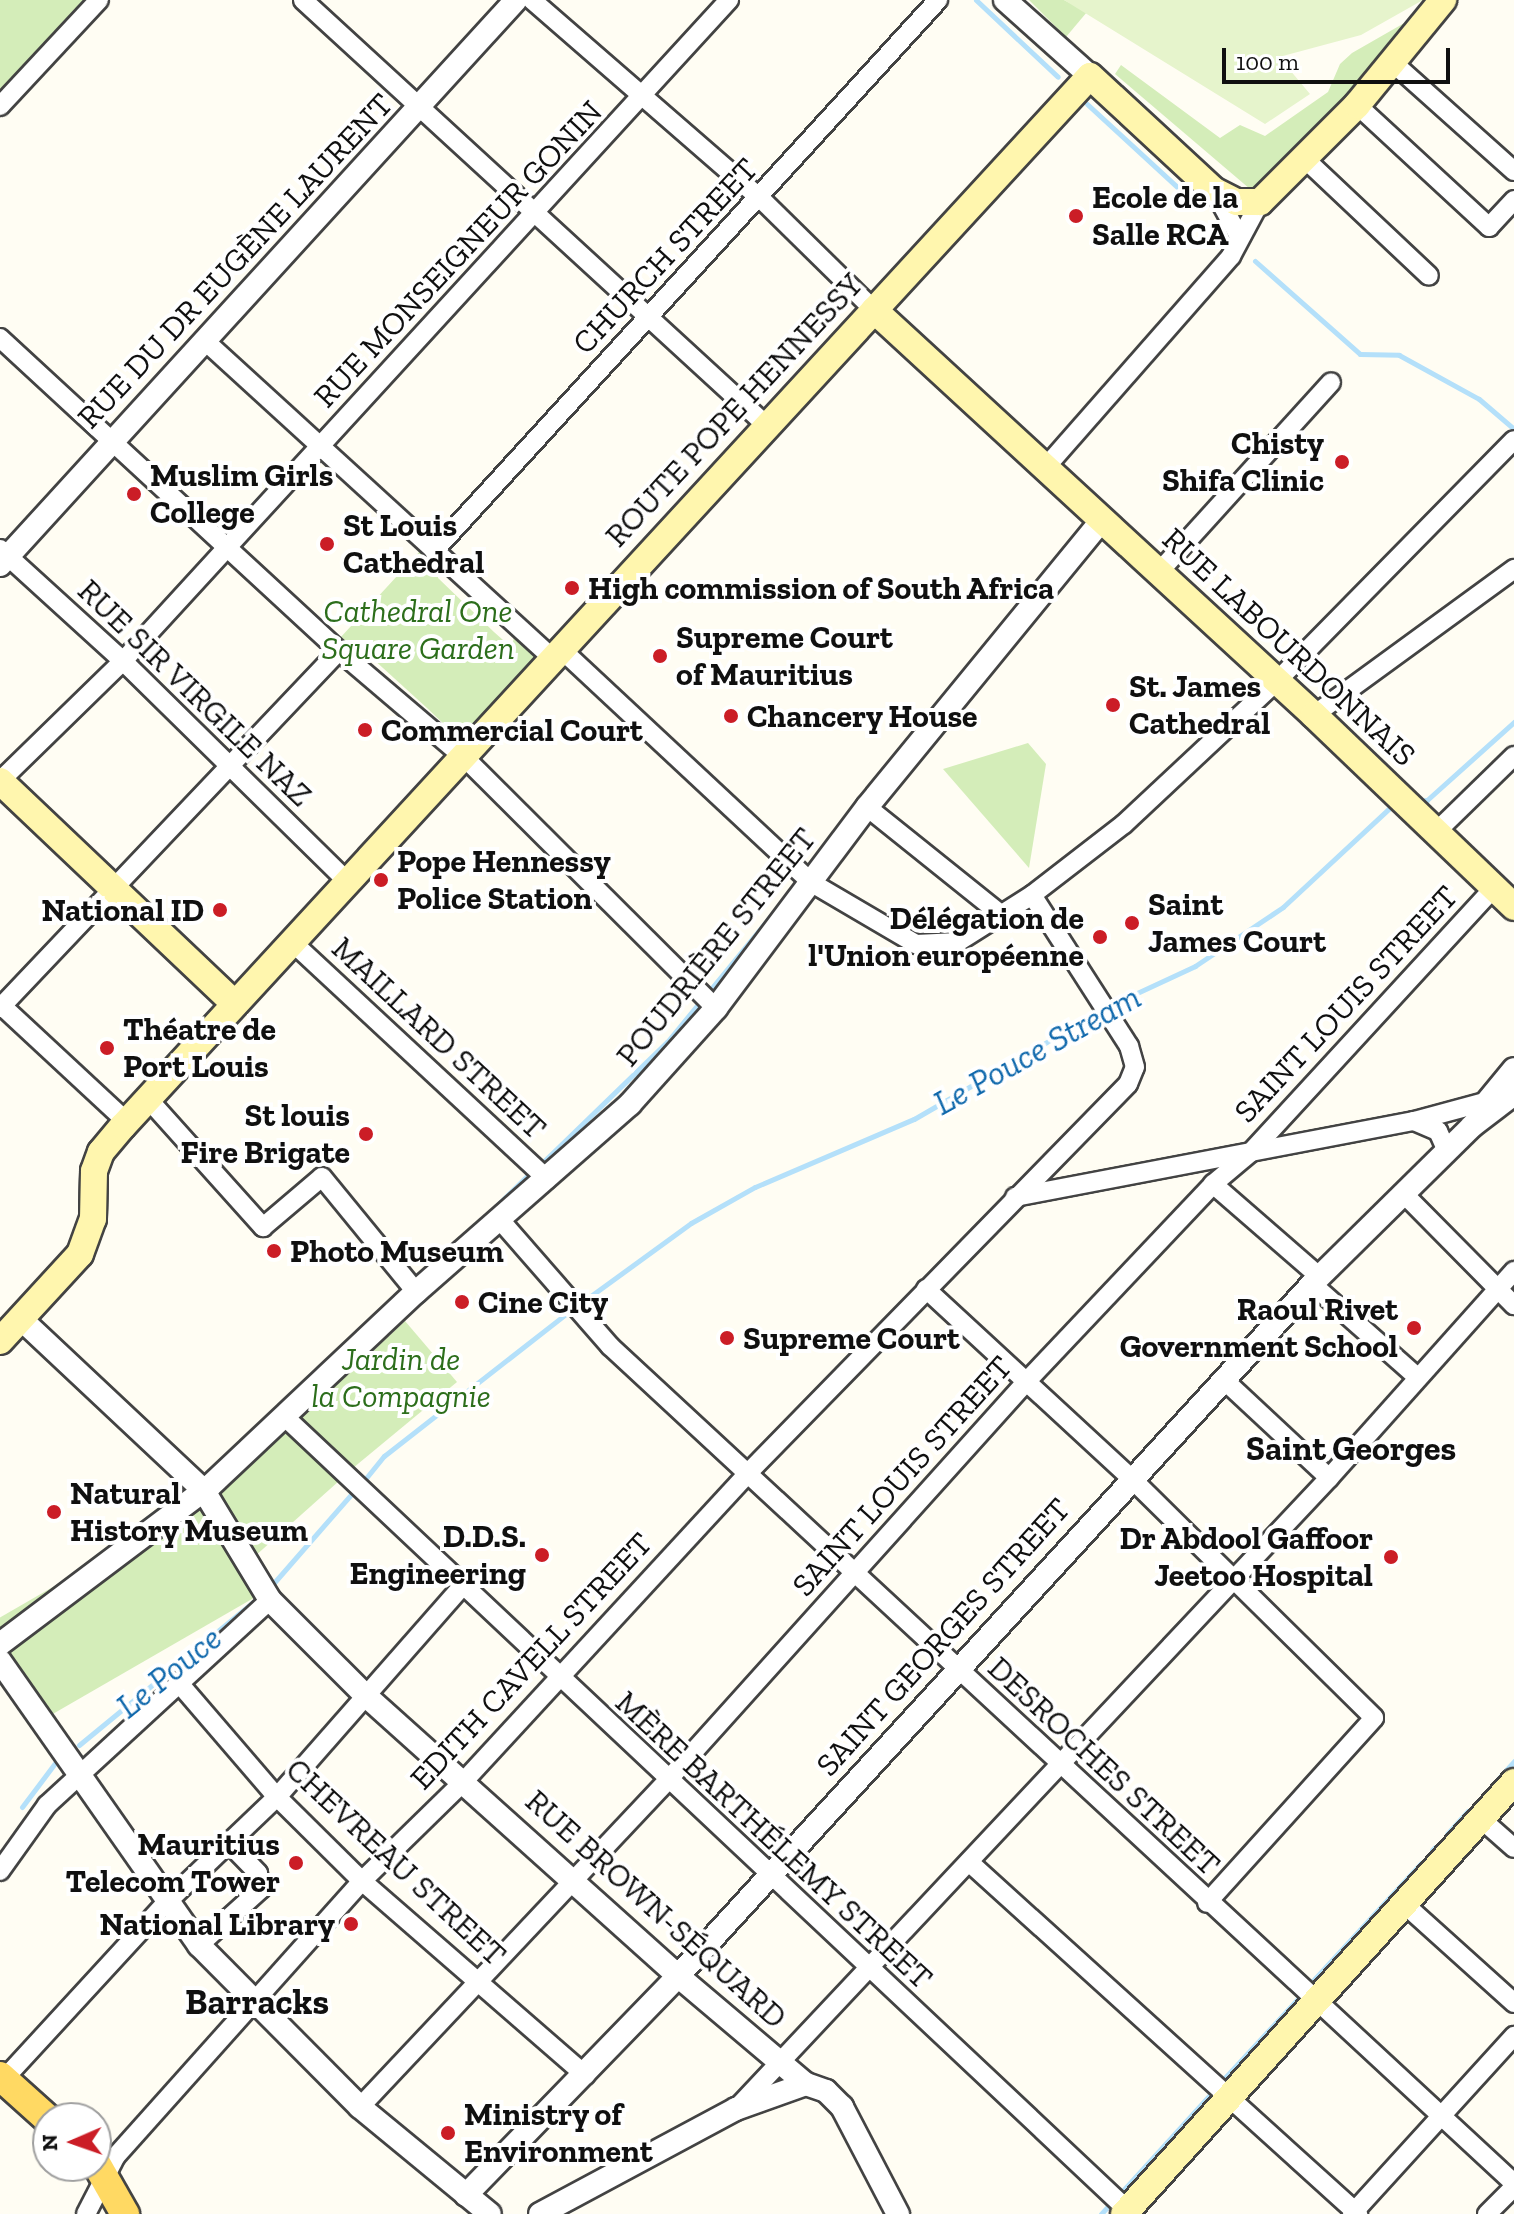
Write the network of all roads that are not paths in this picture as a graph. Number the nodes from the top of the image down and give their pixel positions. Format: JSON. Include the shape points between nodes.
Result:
{"nodes":[{"id":1,"x":99,"y":0,"type":"edge"},
{"id":2,"x":303,"y":0,"type":"edge"},
{"id":3,"x":516,"y":0,"type":"edge"},
{"id":4,"x":532,"y":0,"type":"edge"},
{"id":5,"x":729,"y":0,"type":"edge"},
{"id":6,"x":938,"y":0,"type":"edge"},
{"id":7,"x":1005,"y":0,"type":"edge"},
{"id":8,"x":1443,"y":0,"type":"edge"},
{"id":9,"x":1391,"y":61,"type":"junction"},
{"id":10,"x":1090,"y":76,"type":"junction"},
{"id":11,"x":645,"y":96,"type":"junction"},
{"id":12,"x":1357,"y":105,"type":"junction"},
{"id":13,"x":0,"y":106,"type":"edge"},
{"id":14,"x":420,"y":108,"type":"junction"},
{"id":15,"x":1305,"y":159,"type":"junction"},
{"id":16,"x":1514,"y":171,"type":"edge"},
{"id":17,"x":1213,"y":190,"type":"junction"},
{"id":18,"x":760,"y":198,"type":"junction"},
{"id":19,"x":1514,"y":200,"type":"edge"},
{"id":20,"x":1249,"y":202,"type":"junction"},
{"id":21,"x":537,"y":213,"type":"junction"},
{"id":22,"x":1240,"y":238,"type":"junction"},
{"id":23,"x":1429,"y":276,"type":"dead end"},
{"id":24,"x":874,"y":310,"type":"junction"},
{"id":25,"x":649,"y":317,"type":"junction"},
{"id":26,"x":0,"y":338,"type":"edge"},
{"id":27,"x":204,"y":340,"type":"junction"},
{"id":28,"x":1331,"y":382,"type":"dead end"},
{"id":29,"x":766,"y":425,"type":"junction"},
{"id":30,"x":113,"y":441,"type":"junction"},
{"id":31,"x":1513,"y":442,"type":"edge"},
{"id":32,"x":322,"y":444,"type":"junction"},
{"id":33,"x":1045,"y":468,"type":"junction"},
{"id":34,"x":1101,"y":521,"type":"junction"},
{"id":35,"x":228,"y":547,"type":"junction"},
{"id":36,"x":434,"y":551,"type":"junction"},
{"id":37,"x":3,"y":557,"type":"edge"},
{"id":38,"x":1514,"y":569,"type":"edge"},
{"id":39,"x":1159,"y":572,"type":"junction"},
{"id":40,"x":339,"y":651,"type":"junction"},
{"id":41,"x":557,"y":654,"type":"junction"},
{"id":42,"x":123,"y":661,"type":"junction"},
{"id":43,"x":1276,"y":682,"type":"junction"},
{"id":44,"x":1314,"y":715,"type":"junction"},
{"id":45,"x":1514,"y":756,"type":"edge"},
{"id":46,"x":466,"y":759,"type":"junction"},
{"id":47,"x":231,"y":769,"type":"junction"},
{"id":48,"x":0,"y":781,"type":"edge"},
{"id":49,"x":867,"y":807,"type":"junction"},
{"id":50,"x":1427,"y":823,"type":"junction"},
{"id":51,"x":347,"y":881,"type":"junction"},
{"id":52,"x":812,"y":883,"type":"junction"},
{"id":53,"x":1493,"y":889,"type":"junction"},
{"id":54,"x":115,"y":891,"type":"junction"},
{"id":55,"x":1032,"y":895,"type":"junction"},
{"id":56,"x":1514,"y":907,"type":"edge"},
{"id":57,"x":1002,"y":915,"type":"junction"},
{"id":58,"x":290,"y":940,"type":"junction"},
{"id":59,"x":233,"y":1002,"type":"junction"},
{"id":60,"x":1,"y":1006,"type":"edge"},
{"id":61,"x":716,"y":1008,"type":"junction"},
{"id":62,"x":1514,"y":1069,"type":"edge"},
{"id":63,"x":1514,"y":1094,"type":"edge"},
{"id":64,"x":149,"y":1100,"type":"junction"},
{"id":65,"x":1481,"y":1103,"type":"junction"},
{"id":66,"x":1414,"y":1121,"type":"junction"},
{"id":67,"x":127,"y":1122,"type":"junction"},
{"id":68,"x":1472,"y":1126,"type":"junction"},
{"id":69,"x":1447,"y":1151,"type":"junction"},
{"id":70,"x":1250,"y":1153,"type":"junction"},
{"id":71,"x":547,"y":1179,"type":"junction"},
{"id":72,"x":1213,"y":1184,"type":"junction"},
{"id":73,"x":1403,"y":1193,"type":"junction"},
{"id":74,"x":1015,"y":1197,"type":"junction"},
{"id":75,"x":501,"y":1221,"type":"junction"},
{"id":76,"x":1514,"y":1271,"type":"edge"},
{"id":77,"x":1316,"y":1280,"type":"junction"},
{"id":78,"x":412,"y":1287,"type":"junction"},
{"id":79,"x":926,"y":1289,"type":"junction"},
{"id":80,"x":1497,"y":1290,"type":"junction"},
{"id":81,"x":1514,"y":1305,"type":"edge"},
{"id":82,"x":21,"y":1319,"type":"junction"},
{"id":83,"x":0,"y":1341,"type":"edge"},
{"id":84,"x":1416,"y":1376,"type":"junction"},
{"id":85,"x":1223,"y":1379,"type":"junction"},
{"id":86,"x":1027,"y":1381,"type":"junction"},
{"id":87,"x":286,"y":1418,"type":"junction"},
{"id":88,"x":747,"y":1474,"type":"junction"},
{"id":89,"x":1329,"y":1478,"type":"junction"},
{"id":90,"x":1132,"y":1479,"type":"junction"},
{"id":91,"x":204,"y":1491,"type":"junction"},
{"id":92,"x":856,"y":1575,"type":"junction"},
{"id":93,"x":1234,"y":1578,"type":"junction"},
{"id":94,"x":464,"y":1584,"type":"junction"},
{"id":95,"x":270,"y":1600,"type":"junction"},
{"id":96,"x":0,"y":1644,"type":"edge"},
{"id":97,"x":0,"y":1661,"type":"edge"},
{"id":98,"x":957,"y":1670,"type":"junction"},
{"id":99,"x":557,"y":1676,"type":"junction"},
{"id":100,"x":178,"y":1682,"type":"junction"},
{"id":101,"x":365,"y":1695,"type":"junction"},
{"id":102,"x":1058,"y":1764,"type":"junction"},
{"id":103,"x":80,"y":1773,"type":"junction"},
{"id":104,"x":465,"y":1780,"type":"junction"},
{"id":105,"x":668,"y":1780,"type":"junction"},
{"id":106,"x":1514,"y":1782,"type":"edge"},
{"id":107,"x":277,"y":1797,"type":"junction"},
{"id":108,"x":1480,"y":1818,"type":"junction"},
{"id":109,"x":228,"y":1842,"type":"junction"},
{"id":110,"x":1514,"y":1848,"type":"edge"},
{"id":111,"x":969,"y":1862,"type":"junction"},
{"id":112,"x":0,"y":1871,"type":"edge"},
{"id":113,"x":769,"y":1875,"type":"junction"},
{"id":114,"x":573,"y":1879,"type":"junction"},
{"id":115,"x":362,"y":1881,"type":"junction"},
{"id":116,"x":1402,"y":1902,"type":"junction"},
{"id":117,"x":166,"y":1903,"type":"junction"},
{"id":118,"x":1207,"y":1903,"type":"junction"},
{"id":119,"x":199,"y":1945,"type":"junction"},
{"id":120,"x":868,"y":1971,"type":"junction"},
{"id":121,"x":678,"y":1976,"type":"junction"},
{"id":122,"x":478,"y":1981,"type":"junction"},
{"id":123,"x":1307,"y":1992,"type":"junction"},
{"id":124,"x":254,"y":2002,"type":"junction"},
{"id":125,"x":1514,"y":2003,"type":"edge"},
{"id":126,"x":1514,"y":2036,"type":"edge"},
{"id":127,"x":782,"y":2065,"type":"junction"},
{"id":128,"x":585,"y":2075,"type":"junction"},
{"id":129,"x":2,"y":2078,"type":"edge"},
{"id":130,"x":806,"y":2084,"type":"junction"},
{"id":131,"x":1220,"y":2090,"type":"junction"},
{"id":132,"x":32,"y":2105,"type":"edge"},
{"id":133,"x":360,"y":2107,"type":"junction"},
{"id":134,"x":736,"y":2109,"type":"junction"},
{"id":135,"x":1443,"y":2115,"type":"junction"},
{"id":136,"x":112,"y":2160,"type":"edge"},
{"id":137,"x":96,"y":2182,"type":"edge"},
{"id":138,"x":107,"y":2182,"type":"edge"},
{"id":139,"x":1514,"y":2185,"type":"edge"},
{"id":140,"x":466,"y":2195,"type":"junction"},
{"id":141,"x":1123,"y":2207,"type":"edge"},
{"id":142,"x":1355,"y":2213,"type":"edge"},
{"id":143,"x":86,"y":2214,"type":"edge"},
{"id":144,"x":125,"y":2214,"type":"edge"},
{"id":145,"x":490,"y":2214,"type":"edge"},
{"id":146,"x":540,"y":2214,"type":"edge"},
{"id":147,"x":898,"y":2214,"type":"edge"},
{"id":148,"x":1487,"y":2214,"type":"edge"}],
"edges":[{"from":1,"to":13,"type":"street"},
{"from":2,"to":14,"type":"street"},
{"from":3,"to":14,"type":"street","name":"RUE DU DR EUGÈNE LAURENT"},
{"from":4,"to":11,"type":"street"},
{"from":5,"to":11,"type":"street","name":"RUE MONSEIGNEUR GONIN"},
{"from":6,"to":18,"type":"street","name":"CHURCH STREET"},
{"from":7,"to":10,"type":"street"},
{"from":8,"to":9,"type":"main road"},
{"from":9,"to":12,"type":"main road"},
{"from":9,"to":16,"type":"street"},
{"from":10,"to":17,"type":"main road"},
{"from":10,"to":24,"type":"main road","name":"ROUTE POPE HENNESSY"},
{"from":11,"to":18,"type":"street"},
{"from":11,"to":21,"type":"street","name":"RUE MONSEIGNEUR GONIN"},
{"from":12,"to":15,"type":"main road"},
{"from":12,"to":19,"type":"street","via":[[1489,227]]},
{"from":14,"to":21,"type":"street"},
{"from":14,"to":27,"type":"street","name":"RUE DU DR EUGÈNE LAURENT"},
{"from":15,"to":20,"type":"main road"},
{"from":15,"to":23,"type":"street"},
{"from":17,"to":20,"type":"main road"},
{"from":17,"to":22,"type":"street"},
{"from":18,"to":24,"type":"street"},
{"from":18,"to":25,"type":"street","name":"CHURCH STREET"},
{"from":20,"to":22,"type":"street"},
{"from":21,"to":25,"type":"street"},
{"from":21,"to":32,"type":"street","name":"RUE MONSEIGNEUR GONIN"},
{"from":22,"to":33,"type":"street","via":[[1231,256]]},
{"from":24,"to":29,"type":"main road","name":"ROUTE POPE HENNESSY"},
{"from":24,"to":33,"type":"main road","name":"RUE LABOURDONNAIS"},
{"from":25,"to":29,"type":"street"},
{"from":25,"to":36,"type":"street","name":"CHURCH STREET"},
{"from":26,"to":30,"type":"street"},
{"from":27,"to":30,"type":"street","name":"RUE DU DR EUGÈNE LAURENT"},
{"from":27,"to":32,"type":"street"},
{"from":28,"to":39,"type":"street"},
{"from":29,"to":41,"type":"main road","name":"ROUTE POPE HENNESSY"},
{"from":30,"to":35,"type":"street"},
{"from":30,"to":37,"type":"street","name":"RUE DU DR EUGÈNE LAURENT"},
{"from":31,"to":43,"type":"street"},
{"from":32,"to":35,"type":"street","name":"RUE MONSEIGNEUR GONIN"},
{"from":32,"to":36,"type":"street"},
{"from":33,"to":34,"type":"main road","name":"RUE LABOURDONNAIS"},
{"from":34,"to":39,"type":"main road","name":"RUE LABOURDONNAIS"},
{"from":34,"to":49,"type":"street","name":"POUDRIÈRE STREET"},
{"from":35,"to":40,"type":"street"},
{"from":35,"to":42,"type":"street","name":"RUE MONSEIGNEUR GONIN"},
{"from":36,"to":41,"type":"street"},
{"from":37,"to":42,"type":"street","name":"RUE SIR VIRGILE NAZ"},
{"from":38,"to":44,"type":"street"},
{"from":39,"to":43,"type":"main road","name":"RUE LABOURDONNAIS"},
{"from":40,"to":46,"type":"street"},
{"from":40,"to":47,"type":"street"},
{"from":41,"to":46,"type":"main road","name":"ROUTE POPE HENNESSY"},
{"from":41,"to":52,"type":"street"},
{"from":42,"to":47,"type":"street","name":"RUE SIR VIRGILE NAZ"},
{"from":42,"to":48,"type":"street","name":"RUE MONSEIGNEUR GONIN"},
{"from":43,"to":44,"type":"main road","name":"RUE LABOURDONNAIS"},
{"from":43,"to":55,"type":"street","via":[[1124,824]]},
{"from":44,"to":50,"type":"main road","name":"RUE LABOURDONNAIS"},
{"from":45,"to":50,"type":"street"},
{"from":46,"to":51,"type":"main road","name":"ROUTE POPE HENNESSY"},
{"from":46,"to":61,"type":"street"},
{"from":47,"to":51,"type":"street","name":"RUE SIR VIRGILE NAZ"},
{"from":47,"to":54,"type":"street"},
{"from":48,"to":54,"type":"main road"},
{"from":49,"to":52,"type":"street","name":"POUDRIÈRE STREET"},
{"from":49,"to":57,"type":"street"},
{"from":50,"to":53,"type":"main road","name":"RUE LABOURDONNAIS"},
{"from":51,"to":58,"type":"main road","name":"ROUTE POPE HENNESSY"},
{"from":52,"to":57,"type":"street","via":[[916,944],[958,942]]},
{"from":52,"to":61,"type":"street","name":"POUDRIÈRE STREET"},
{"from":53,"to":56,"type":"main road","name":"RUE LABOURDONNAIS"},
{"from":53,"to":70,"type":"street","name":"SAINT LOUIS STREET"},
{"from":54,"to":59,"type":"main road"},
{"from":54,"to":60,"type":"street"},
{"from":55,"to":57,"type":"street"},
{"from":55,"to":74,"type":"street","name":"EDITH CAVELL STREET","via":[[1133,1056],[1133,1076]]},
{"from":58,"to":59,"type":"main road","name":"ROUTE POPE HENNESSY"},
{"from":58,"to":71,"type":"street","name":"MAILLARD STREET"},
{"from":59,"to":64,"type":"main road","name":"ROUTE POPE HENNESSY"},
{"from":60,"to":67,"type":"street"},
{"from":61,"to":71,"type":"street","name":"POUDRIÈRE STREET","via":[[630,1104]]},
{"from":62,"to":65,"type":"street","name":"SAINT GEORGES STREET"},
{"from":63,"to":68,"type":"street","name":"SAINT GEORGES STREET"},
{"from":64,"to":67,"type":"main road","name":"ROUTE POPE HENNESSY"},
{"from":64,"to":78,"type":"street","via":[[263,1227],[322,1177]]},
{"from":65,"to":66,"type":"street"},
{"from":65,"to":68,"type":"street","name":"SAINT GEORGES STREET"},
{"from":66,"to":69,"type":"street","via":[[1438,1131]]},
{"from":66,"to":70,"type":"street"},
{"from":67,"to":82,"type":"main road","name":"ROUTE POPE HENNESSY","via":[[101,1152],[94,1171],[89,1238]]},
{"from":68,"to":69,"type":"street","name":"SAINT GEORGES STREET"},
{"from":69,"to":73,"type":"street","name":"SAINT GEORGES STREET"},
{"from":70,"to":72,"type":"street","name":"SAINT LOUIS STREET"},
{"from":70,"to":74,"type":"street"},
{"from":71,"to":75,"type":"street","name":"POUDRIÈRE STREET"},
{"from":72,"to":77,"type":"street"},
{"from":72,"to":86,"type":"street","name":"SAINT LOUIS STREET"},
{"from":73,"to":77,"type":"street","name":"SAINT GEORGES STREET"},
{"from":73,"to":80,"type":"street"},
{"from":74,"to":79,"type":"street","name":"EDITH CAVELL STREET"},
{"from":75,"to":78,"type":"street","name":"POUDRIÈRE STREET"},
{"from":75,"to":88,"type":"street","name":"DESROCHES STREET","via":[[587,1323]]},
{"from":76,"to":80,"type":"street"},
{"from":77,"to":84,"type":"street"},
{"from":77,"to":85,"type":"street","name":"SAINT GEORGES STREET"},
{"from":78,"to":87,"type":"street","name":"POUDRIÈRE STREET"},
{"from":79,"to":86,"type":"street"},
{"from":79,"to":88,"type":"street","name":"EDITH CAVELL STREET"},
{"from":80,"to":81,"type":"street"},
{"from":80,"to":84,"type":"street"},
{"from":82,"to":83,"type":"main road","name":"ROUTE POPE HENNESSY"},
{"from":82,"to":91,"type":"street","name":"RUE BROWN-SÉQUARD"},
{"from":84,"to":89,"type":"street"},
{"from":85,"to":89,"type":"street"},
{"from":85,"to":90,"type":"street","name":"SAINT GEORGES STREET"},
{"from":86,"to":90,"type":"street"},
{"from":86,"to":92,"type":"street","name":"SAINT LOUIS STREET"},
{"from":87,"to":91,"type":"street","name":"POUDRIÈRE STREET"},
{"from":87,"to":94,"type":"street","name":"MÈRE BARTHÉLEMY STREET"},
{"from":88,"to":92,"type":"street","name":"DESROCHES STREET"},
{"from":88,"to":99,"type":"street","name":"EDITH CAVELL STREET"},
{"from":89,"to":93,"type":"street"},
{"from":90,"to":93,"type":"street"},
{"from":90,"to":98,"type":"street","name":"SAINT GEORGES STREET"},
{"from":91,"to":95,"type":"street","name":"RUE BROWN-SÉQUARD"},
{"from":91,"to":96,"type":"street","name":"POUDRIÈRE STREET"},
{"from":92,"to":98,"type":"street","name":"DESROCHES STREET"},
{"from":92,"to":105,"type":"street","name":"SAINT LOUIS STREET"},
{"from":93,"to":102,"type":"street"},
{"from":93,"to":118,"type":"street","via":[[1374,1718]]},
{"from":94,"to":99,"type":"street","name":"MÈRE BARTHÉLEMY STREET"},
{"from":94,"to":101,"type":"street"},
{"from":95,"to":100,"type":"street"},
{"from":95,"to":101,"type":"street","name":"RUE BROWN-SÉQUARD"},
{"from":97,"to":103,"type":"street"},
{"from":98,"to":102,"type":"street","name":"DESROCHES STREET"},
{"from":98,"to":113,"type":"street","name":"SAINT GEORGES STREET"},
{"from":99,"to":104,"type":"street","name":"EDITH CAVELL STREET"},
{"from":99,"to":105,"type":"street","name":"MÈRE BARTHÉLEMY STREET"},
{"from":100,"to":103,"type":"street"},
{"from":100,"to":107,"type":"street","name":"CHEVREAU STREET"},
{"from":101,"to":104,"type":"street","name":"RUE BROWN-SÉQUARD"},
{"from":101,"to":107,"type":"street"},
{"from":102,"to":111,"type":"street"},
{"from":102,"to":118,"type":"street","name":"DESROCHES STREET"},
{"from":103,"to":112,"type":"street","via":[[21,1837]]},
{"from":103,"to":117,"type":"street"},
{"from":104,"to":114,"type":"street","name":"RUE BROWN-SÉQUARD"},
{"from":104,"to":115,"type":"street","name":"EDITH CAVELL STREET"},
{"from":105,"to":113,"type":"street","name":"MÈRE BARTHÉLEMY STREET"},
{"from":105,"to":114,"type":"street","name":"SAINT LOUIS STREET"},
{"from":106,"to":108,"type":"main road"},
{"from":107,"to":109,"type":"street"},
{"from":107,"to":115,"type":"street","name":"CHEVREAU STREET"},
{"from":108,"to":110,"type":"street"},
{"from":108,"to":116,"type":"main road"},
{"from":109,"to":117,"type":"street"},
{"from":109,"to":119,"type":"street","via":[[258,1873],[261,1889]]},
{"from":111,"to":120,"type":"street"},
{"from":111,"to":131,"type":"street"},
{"from":113,"to":120,"type":"street","name":"MÈRE BARTHÉLEMY STREET"},
{"from":113,"to":121,"type":"street","name":"SAINT GEORGES STREET"},
{"from":114,"to":121,"type":"street","name":"RUE BROWN-SÉQUARD"},
{"from":114,"to":122,"type":"street","name":"SAINT LOUIS STREET"},
{"from":115,"to":122,"type":"street","name":"CHEVREAU STREET"},
{"from":115,"to":124,"type":"street","name":"EDITH CAVELL STREET"},
{"from":116,"to":123,"type":"main road"},
{"from":116,"to":125,"type":"street"},
{"from":117,"to":119,"type":"street"},
{"from":117,"to":129,"type":"street"},
{"from":118,"to":123,"type":"street","name":"DESROCHES STREET"},
{"from":119,"to":124,"type":"street"},
{"from":120,"to":127,"type":"street"},
{"from":120,"to":141,"type":"street","name":"MÈRE BARTHÉLEMY STREET"},
{"from":121,"to":127,"type":"street","name":"RUE BROWN-SÉQUARD"},
{"from":121,"to":128,"type":"street","name":"SAINT GEORGES STREET"},
{"from":122,"to":128,"type":"street","name":"CHEVREAU STREET"},
{"from":122,"to":133,"type":"street","name":"SAINT LOUIS STREET"},
{"from":123,"to":131,"type":"main road"},
{"from":123,"to":135,"type":"street","name":"DESROCHES STREET"},
{"from":124,"to":133,"type":"street"},
{"from":124,"to":136,"type":"street","name":"EDITH CAVELL STREET"},
{"from":126,"to":135,"type":"street"},
{"from":127,"to":130,"type":"street","name":"RUE BROWN-SÉQUARD"},
{"from":127,"to":134,"type":"street"},
{"from":128,"to":140,"type":"street","name":"SAINT GEORGES STREET"},
{"from":129,"to":132,"type":"main road"},
{"from":130,"to":134,"type":"street"},
{"from":130,"to":147,"type":"street","name":"RUE BROWN-SÉQUARD","via":[[826,2091],[842,2107]]},
{"from":131,"to":141,"type":"main road"},
{"from":131,"to":142,"type":"street"},
{"from":133,"to":140,"type":"street"},
{"from":134,"to":146,"type":"street"},
{"from":135,"to":139,"type":"street","name":"DESROCHES STREET"},
{"from":135,"to":142,"type":"street"},
{"from":137,"to":143,"type":"street","name":"EDITH CAVELL STREET"},
{"from":138,"to":144,"type":"main road"},
{"from":139,"to":148,"type":"street"},
{"from":140,"to":145,"type":"street"}]}
